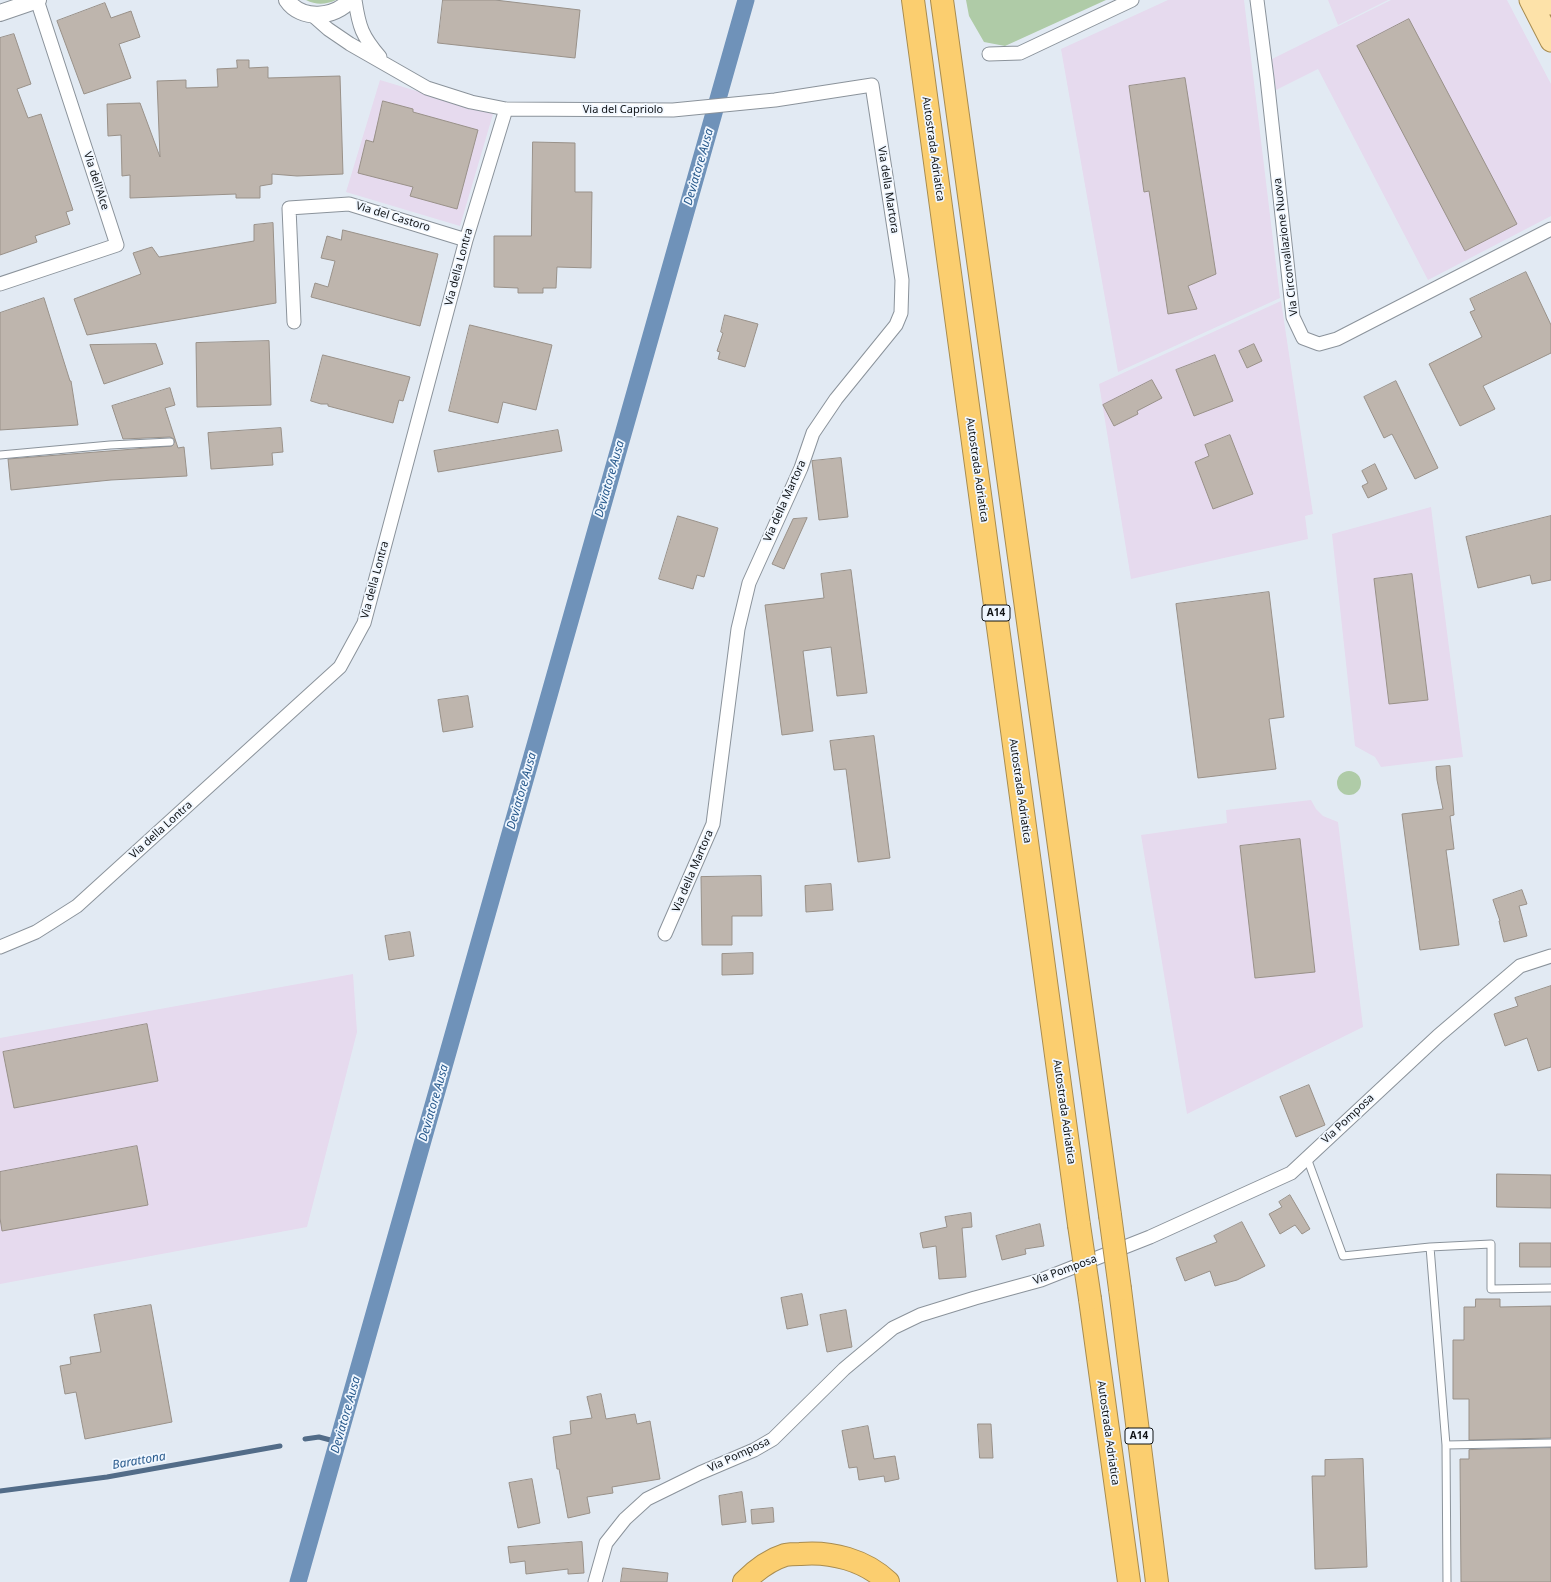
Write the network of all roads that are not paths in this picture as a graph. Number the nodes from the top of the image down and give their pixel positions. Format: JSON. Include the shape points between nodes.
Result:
{"nodes":[{"id":1,"x":38,"y":0,"type":"edge"},
{"id":2,"x":350,"y":0,"type":"edge"},
{"id":3,"x":354,"y":0,"type":"edge"},
{"id":4,"x":913,"y":0,"type":"edge"},
{"id":5,"x":942,"y":0,"type":"edge"},
{"id":6,"x":1132,"y":0,"type":"edge"},
{"id":7,"x":1256,"y":0,"type":"edge"},
{"id":8,"x":1530,"y":0,"type":"edge"},
{"id":9,"x":1549,"y":0,"type":"edge"},
{"id":10,"x":286,"y":1,"type":"edge"},
{"id":11,"x":1551,"y":4,"type":"edge"},
{"id":12,"x":0,"y":13,"type":"edge"},
{"id":13,"x":311,"y":14,"type":"junction"},
{"id":14,"x":1551,"y":41,"type":"edge"},
{"id":15,"x":989,"y":54,"type":"dead end"},
{"id":16,"x":384,"y":62,"type":"junction"},
{"id":17,"x":872,"y":86,"type":"joint"},
{"id":18,"x":506,"y":110,"type":"junction"},
{"id":19,"x":1551,"y":229,"type":"edge"},
{"id":20,"x":466,"y":240,"type":"junction"},
{"id":21,"x":0,"y":284,"type":"edge"},
{"id":22,"x":294,"y":322,"type":"dead end"},
{"id":23,"x":170,"y":442,"type":"dead end"},
{"id":24,"x":0,"y":455,"type":"edge"},
{"id":25,"x":665,"y":934,"type":"dead end"},
{"id":26,"x":0,"y":947,"type":"edge"},
{"id":27,"x":1551,"y":956,"type":"edge"},
{"id":28,"x":1307,"y":1158,"type":"junction"},
{"id":29,"x":1430,"y":1246,"type":"junction"},
{"id":30,"x":1551,"y":1288,"type":"edge"},
{"id":31,"x":1551,"y":1443,"type":"edge"},
{"id":32,"x":1446,"y":1445,"type":"junction"},
{"id":33,"x":858,"y":1563,"type":"junction"},
{"id":34,"x":595,"y":1582,"type":"edge"},
{"id":35,"x":744,"y":1582,"type":"edge"},
{"id":36,"x":875,"y":1582,"type":"edge"},
{"id":37,"x":888,"y":1582,"type":"edge"},
{"id":38,"x":1129,"y":1582,"type":"edge"},
{"id":39,"x":1157,"y":1582,"type":"edge"},
{"id":40,"x":1447,"y":1582,"type":"edge"}],
"edges":[{"from":1,"to":12,"type":"street"},
{"from":1,"to":21,"type":"street","name":"Via dell'Alce","via":[[117,245]]},
{"from":2,"to":13,"type":"street","via":[[336,12],[324,15]]},
{"from":3,"to":16,"type":"street","name":"Via del Capriolo","via":[[366,41]]},
{"from":4,"to":38,"type":"highway","name":"Autostrada Adriatica","number":"A14","bridge":true},
{"from":5,"to":39,"type":"highway","number":"A14","bridge":true,"via":[[1110,1215]]},
{"from":6,"to":15,"type":"street","via":[[1020,53]]},
{"from":7,"to":19,"type":"street","name":"Via Circonvallazione Nuova","via":[[1293,317],[1303,338],[1319,344],[1337,339]]},
{"from":8,"to":14,"type":"main road"},
{"from":9,"to":11,"type":"main road"},
{"from":10,"to":13,"type":"street"},
{"from":13,"to":16,"type":"street","name":"Via del Capriolo","via":[[350,44]]},
{"from":16,"to":18,"type":"street","name":"Via del Capriolo","via":[[427,88]]},
{"from":17,"to":18,"type":"street","name":"Via del Capriolo","via":[[775,100],[670,110]]},
{"from":17,"to":25,"type":"street","name":"Via della Martora","via":[[902,280],[901,313],[896,325],[836,399],[813,433],[801,468],[749,583],[738,629],[713,824]]},
{"from":18,"to":20,"type":"street","name":"Via della Lontra"},
{"from":20,"to":22,"type":"street","name":"Via del Castoro","via":[[348,204],[289,208]]},
{"from":20,"to":26,"type":"street","name":"Via della Lontra","via":[[364,623],[340,667],[77,906],[36,932]]},
{"from":23,"to":24,"type":"lane"},
{"from":27,"to":28,"type":"street","name":"Via Pomposa","via":[[1520,966],[1438,1036]]},
{"from":28,"to":29,"type":"lane","via":[[1343,1256]]},
{"from":28,"to":34,"type":"street","name":"Via Pomposa","via":[[1291,1173],[1150,1237],[1041,1280],[920,1315],[893,1328],[844,1369],[773,1439],[647,1499],[625,1519],[606,1543]]},
{"from":29,"to":30,"type":"lane","via":[[1491,1244],[1491,1289]]},
{"from":29,"to":32,"type":"lane"},
{"from":31,"to":32,"type":"lane"},
{"from":32,"to":40,"type":"lane"},
{"from":33,"to":35,"type":"highway","via":[[820,1553],[786,1555],[772,1560]]},
{"from":33,"to":36,"type":"highway"},
{"from":33,"to":37,"type":"highway"}]}
